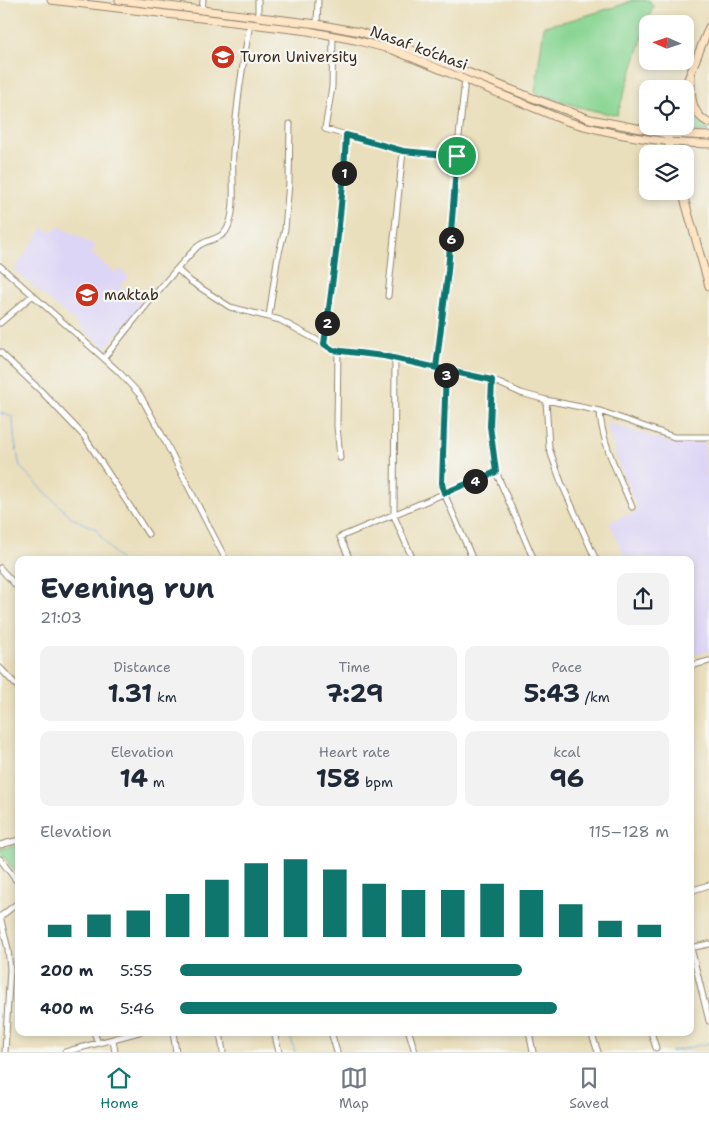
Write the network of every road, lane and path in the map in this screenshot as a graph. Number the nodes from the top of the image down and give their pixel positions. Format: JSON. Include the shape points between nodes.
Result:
{"nodes":[{"id":1,"x":51,"y":0,"type":"edge"},
{"id":2,"x":119,"y":0,"type":"edge"},
{"id":3,"x":203,"y":0,"type":"edge"},
{"id":4,"x":258,"y":0,"type":"edge"},
{"id":5,"x":318,"y":0,"type":"edge"},
{"id":6,"x":144,"y":2,"type":"edge"},
{"id":7,"x":152,"y":2,"type":"edge"},
{"id":8,"x":202,"y":11,"type":"junction"},
{"id":9,"x":143,"y":12,"type":"junction"},
{"id":10,"x":152,"y":13,"type":"junction"},
{"id":11,"x":258,"y":16,"type":"junction"},
{"id":12,"x":250,"y":24,"type":"junction"},
{"id":13,"x":317,"y":24,"type":"junction"},
{"id":14,"x":709,"y":27,"type":"edge"},
{"id":15,"x":333,"y":36,"type":"junction"},
{"id":16,"x":691,"y":72,"type":"junction"},
{"id":17,"x":465,"y":79,"type":"junction"},
{"id":18,"x":688,"y":80,"type":"edge"},
{"id":19,"x":709,"y":123,"type":"edge"},
{"id":20,"x":290,"y":124,"type":"dead end"},
{"id":21,"x":639,"y":129,"type":"edge"},
{"id":22,"x":639,"y":133,"type":"edge"},
{"id":23,"x":346,"y":135,"type":"junction"},
{"id":24,"x":672,"y":135,"type":"edge"},
{"id":25,"x":688,"y":135,"type":"edge"},
{"id":26,"x":709,"y":136,"type":"edge"},
{"id":27,"x":709,"y":144,"type":"edge"},
{"id":28,"x":403,"y":151,"type":"junction"},
{"id":29,"x":457,"y":156,"type":"junction"},
{"id":30,"x":685,"y":200,"type":"edge"},
{"id":31,"x":0,"y":266,"type":"edge"},
{"id":32,"x":177,"y":269,"type":"junction"},
{"id":33,"x":709,"y":286,"type":"edge"},
{"id":34,"x":33,"y":295,"type":"junction"},
{"id":35,"x":388,"y":296,"type":"dead end"},
{"id":36,"x":269,"y":316,"type":"junction"},
{"id":37,"x":0,"y":323,"type":"edge"},
{"id":38,"x":324,"y":344,"type":"junction"},
{"id":39,"x":338,"y":350,"type":"junction"},
{"id":40,"x":0,"y":352,"type":"edge"},
{"id":41,"x":104,"y":358,"type":"junction"},
{"id":42,"x":395,"y":359,"type":"junction"},
{"id":43,"x":436,"y":368,"type":"junction"},
{"id":44,"x":446,"y":370,"type":"junction"},
{"id":45,"x":492,"y":380,"type":"junction"},
{"id":46,"x":546,"y":400,"type":"junction"},
{"id":47,"x":600,"y":410,"type":"junction"},
{"id":48,"x":709,"y":437,"type":"edge"},
{"id":49,"x":340,"y":458,"type":"dead end"},
{"id":50,"x":496,"y":472,"type":"junction"},
{"id":51,"x":444,"y":493,"type":"junction"},
{"id":52,"x":632,"y":507,"type":"dead end"},
{"id":53,"x":394,"y":516,"type":"junction"},
{"id":54,"x":148,"y":534,"type":"dead end"},
{"id":55,"x":224,"y":556,"type":"edge"},
{"id":56,"x":348,"y":556,"type":"edge"},
{"id":57,"x":411,"y":556,"type":"edge"},
{"id":58,"x":471,"y":556,"type":"edge"},
{"id":59,"x":532,"y":556,"type":"edge"},
{"id":60,"x":594,"y":556,"type":"edge"},
{"id":61,"x":0,"y":568,"type":"edge"},
{"id":62,"x":15,"y":585,"type":"edge"},
{"id":63,"x":709,"y":661,"type":"edge"},
{"id":64,"x":694,"y":665,"type":"edge"},
{"id":65,"x":0,"y":668,"type":"edge"},
{"id":66,"x":15,"y":684,"type":"edge"},
{"id":67,"x":15,"y":841,"type":"edge"},
{"id":68,"x":0,"y":844,"type":"edge"},
{"id":69,"x":0,"y":859,"type":"edge"},
{"id":70,"x":15,"y":879,"type":"edge"},
{"id":71,"x":709,"y":885,"type":"edge"},
{"id":72,"x":694,"y":890,"type":"edge"},
{"id":73,"x":15,"y":905,"type":"edge"},
{"id":74,"x":0,"y":916,"type":"edge"},
{"id":75,"x":709,"y":944,"type":"edge"},
{"id":76,"x":694,"y":947,"type":"edge"},
{"id":77,"x":694,"y":963,"type":"edge"},
{"id":78,"x":709,"y":1021,"type":"edge"},
{"id":79,"x":95,"y":1036,"type":"edge"},
{"id":80,"x":126,"y":1036,"type":"edge"},
{"id":81,"x":174,"y":1036,"type":"edge"},
{"id":82,"x":221,"y":1036,"type":"edge"},
{"id":83,"x":275,"y":1036,"type":"edge"},
{"id":84,"x":331,"y":1036,"type":"edge"},
{"id":85,"x":409,"y":1036,"type":"edge"},
{"id":86,"x":530,"y":1036,"type":"edge"},
{"id":87,"x":592,"y":1036,"type":"edge"},
{"id":88,"x":652,"y":1036,"type":"edge"},
{"id":89,"x":113,"y":1040,"type":"junction"},
{"id":90,"x":98,"y":1043,"type":"junction"},
{"id":91,"x":656,"y":1048,"type":"dead end"},
{"id":92,"x":5,"y":1052,"type":"edge"},
{"id":93,"x":65,"y":1052,"type":"edge"},
{"id":94,"x":115,"y":1052,"type":"edge"},
{"id":95,"x":176,"y":1052,"type":"edge"},
{"id":96,"x":223,"y":1052,"type":"edge"},
{"id":97,"x":279,"y":1052,"type":"edge"},
{"id":98,"x":337,"y":1052,"type":"edge"},
{"id":99,"x":415,"y":1052,"type":"edge"},
{"id":100,"x":533,"y":1052,"type":"edge"},
{"id":101,"x":598,"y":1052,"type":"edge"}],
"edges":[{"from":1,"to":9,"type":"main road","name":"Nasaf ko‘chasi"},
{"from":2,"to":6,"type":"main road","name":"Nasaf ko‘chasi"},
{"from":3,"to":8,"type":"street"},
{"from":4,"to":11,"type":"street"},
{"from":5,"to":13,"type":"street"},
{"from":6,"to":7,"type":"main road","name":"Nasaf ko‘chasi"},
{"from":6,"to":9,"type":"main road"},
{"from":7,"to":8,"type":"main road","name":"Nasaf ko‘chasi"},
{"from":7,"to":10,"type":"main road"},
{"from":8,"to":11,"type":"main road","name":"Nasaf ko‘chasi"},
{"from":9,"to":10,"type":"main road","name":"Nasaf ko‘chasi"},
{"from":10,"to":12,"type":"main road","name":"Nasaf ko‘chasi"},
{"from":11,"to":13,"type":"main road","name":"Nasaf ko‘chasi"},
{"from":12,"to":15,"type":"main road","name":"Nasaf ko‘chasi"},
{"from":12,"to":32,"type":"street","via":[[237,103],[229,225],[225,233],[199,245]]},
{"from":13,"to":21,"type":"main road","name":"Nasaf ko‘chasi","via":[[360,32],[402,46],[570,113]]},
{"from":14,"to":16,"type":"main road"},
{"from":15,"to":17,"type":"main road","name":"Nasaf ko‘chasi","via":[[393,50]]},
{"from":15,"to":23,"type":"street","via":[[332,87],[326,129]]},
{"from":16,"to":18,"type":"main road"},
{"from":16,"to":19,"type":"main road","via":[[691,100],[697,113]]},
{"from":17,"to":22,"type":"main road","name":"Nasaf ko‘chasi","via":[[566,122],[609,132]]},
{"from":17,"to":29,"type":"street"},
{"from":20,"to":36,"type":"street","via":[[285,229]]},
{"from":23,"to":28,"type":"street"},
{"from":23,"to":38,"type":"street","via":[[344,185]]},
{"from":24,"to":27,"type":"main road","name":"Nasaf ko‘chasi"},
{"from":25,"to":26,"type":"main road","name":"Nasaf ko‘chasi"},
{"from":28,"to":29,"type":"street"},
{"from":28,"to":35,"type":"street"},
{"from":29,"to":43,"type":"street"},
{"from":30,"to":33,"type":"main road"},
{"from":31,"to":34,"type":"street"},
{"from":32,"to":36,"type":"street","via":[[230,307]]},
{"from":32,"to":41,"type":"street"},
{"from":34,"to":37,"type":"street"},
{"from":34,"to":41,"type":"street"},
{"from":36,"to":38,"type":"street"},
{"from":38,"to":39,"type":"street"},
{"from":39,"to":42,"type":"street"},
{"from":39,"to":49,"type":"street"},
{"from":40,"to":54,"type":"street","via":[[84,436]]},
{"from":41,"to":55,"type":"street","via":[[140,395]]},
{"from":42,"to":43,"type":"street"},
{"from":42,"to":53,"type":"street"},
{"from":43,"to":44,"type":"street"},
{"from":44,"to":45,"type":"street"},
{"from":44,"to":51,"type":"street"},
{"from":45,"to":46,"type":"street"},
{"from":45,"to":50,"type":"street","via":[[490,426]]},
{"from":46,"to":47,"type":"street"},
{"from":46,"to":60,"type":"street","via":[[549,448]]},
{"from":47,"to":48,"type":"street","via":[[674,437]]},
{"from":47,"to":52,"type":"street","via":[[600,421],[612,460]]},
{"from":50,"to":51,"type":"street"},
{"from":50,"to":59,"type":"street"},
{"from":51,"to":53,"type":"street"},
{"from":51,"to":58,"type":"street"},
{"from":53,"to":56,"type":"street","via":[[340,537]]},
{"from":53,"to":57,"type":"street"},
{"from":61,"to":62,"type":"street"},
{"from":63,"to":64,"type":"street"},
{"from":65,"to":66,"type":"street"},
{"from":67,"to":68,"type":"street"},
{"from":69,"to":70,"type":"street"},
{"from":71,"to":72,"type":"street"},
{"from":73,"to":74,"type":"street"},
{"from":74,"to":92,"type":"street","via":[[10,969]]},
{"from":75,"to":76,"type":"street"},
{"from":77,"to":78,"type":"street"},
{"from":79,"to":90,"type":"street"},
{"from":80,"to":89,"type":"street"},
{"from":81,"to":95,"type":"street"},
{"from":82,"to":96,"type":"street"},
{"from":83,"to":97,"type":"street"},
{"from":84,"to":98,"type":"street"},
{"from":85,"to":99,"type":"street"},
{"from":86,"to":100,"type":"street"},
{"from":87,"to":101,"type":"street"},
{"from":88,"to":91,"type":"street"},
{"from":89,"to":90,"type":"street"},
{"from":89,"to":94,"type":"street"},
{"from":90,"to":93,"type":"street"}]}
